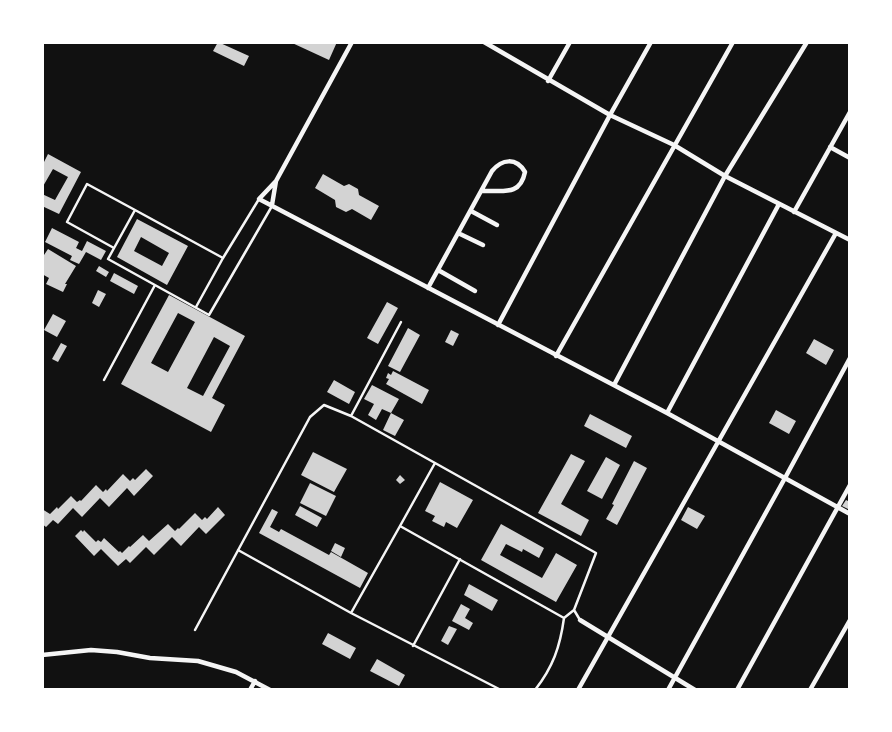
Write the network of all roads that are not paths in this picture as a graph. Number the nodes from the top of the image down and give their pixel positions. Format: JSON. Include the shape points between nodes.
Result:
{"nodes":[{"id":1,"x":74,"y":42,"type":"edge"},
{"id":2,"x":85,"y":42,"type":"edge"},
{"id":3,"x":352,"y":42,"type":"edge"},
{"id":4,"x":484,"y":42,"type":"edge"},
{"id":5,"x":570,"y":42,"type":"edge"},
{"id":6,"x":651,"y":42,"type":"edge"},
{"id":7,"x":733,"y":42,"type":"edge"},
{"id":8,"x":807,"y":42,"type":"edge"},
{"id":9,"x":548,"y":81,"type":"junction"},
{"id":10,"x":850,"y":112,"type":"edge"},
{"id":11,"x":610,"y":115,"type":"junction"},
{"id":12,"x":674,"y":145,"type":"junction"},
{"id":13,"x":830,"y":147,"type":"junction"},
{"id":14,"x":850,"y":158,"type":"edge"},
{"id":15,"x":725,"y":176,"type":"junction"},
{"id":16,"x":276,"y":181,"type":"junction"},
{"id":17,"x":482,"y":191,"type":"junction"},
{"id":18,"x":259,"y":199,"type":"junction"},
{"id":19,"x":779,"y":204,"type":"junction"},
{"id":20,"x":272,"y":205,"type":"junction"},
{"id":21,"x":135,"y":210,"type":"junction"},
{"id":22,"x":471,"y":211,"type":"junction"},
{"id":23,"x":794,"y":212,"type":"junction"},
{"id":24,"x":497,"y":225,"type":"dead end"},
{"id":25,"x":458,"y":233,"type":"junction"},
{"id":26,"x":836,"y":233,"type":"junction"},
{"id":27,"x":850,"y":240,"type":"edge"},
{"id":28,"x":483,"y":245,"type":"dead end"},
{"id":29,"x":114,"y":248,"type":"junction"},
{"id":30,"x":223,"y":258,"type":"junction"},
{"id":31,"x":438,"y":270,"type":"junction"},
{"id":32,"x":155,"y":285,"type":"junction"},
{"id":33,"x":428,"y":288,"type":"junction"},
{"id":34,"x":475,"y":291,"type":"dead end"},
{"id":35,"x":196,"y":307,"type":"junction"},
{"id":36,"x":401,"y":322,"type":"dead end"},
{"id":37,"x":498,"y":325,"type":"junction"},
{"id":38,"x":556,"y":356,"type":"junction"},
{"id":39,"x":850,"y":358,"type":"edge"},
{"id":40,"x":104,"y":380,"type":"dead end"},
{"id":41,"x":614,"y":385,"type":"junction"},
{"id":42,"x":667,"y":413,"type":"junction"},
{"id":43,"x":351,"y":416,"type":"junction"},
{"id":44,"x":718,"y":442,"type":"junction"},
{"id":45,"x":435,"y":463,"type":"junction"},
{"id":46,"x":785,"y":478,"type":"junction"},
{"id":47,"x":850,"y":485,"type":"edge"},
{"id":48,"x":837,"y":507,"type":"junction"},
{"id":49,"x":850,"y":514,"type":"edge"},
{"id":50,"x":400,"y":526,"type":"junction"},
{"id":51,"x":238,"y":550,"type":"junction"},
{"id":52,"x":460,"y":559,"type":"junction"},
{"id":53,"x":574,"y":610,"type":"junction"},
{"id":54,"x":351,"y":613,"type":"junction"},
{"id":55,"x":564,"y":618,"type":"junction"},
{"id":56,"x":580,"y":620,"type":"joint"},
{"id":57,"x":850,"y":620,"type":"edge"},
{"id":58,"x":195,"y":630,"type":"dead end"},
{"id":59,"x":608,"y":636,"type":"junction"},
{"id":60,"x":413,"y":646,"type":"junction"},
{"id":61,"x":42,"y":655,"type":"edge"},
{"id":62,"x":674,"y":678,"type":"junction"},
{"id":63,"x":255,"y":682,"type":"junction"},
{"id":64,"x":250,"y":690,"type":"edge"},
{"id":65,"x":270,"y":690,"type":"edge"},
{"id":66,"x":501,"y":690,"type":"edge"},
{"id":67,"x":535,"y":690,"type":"edge"},
{"id":68,"x":578,"y":690,"type":"edge"},
{"id":69,"x":668,"y":690,"type":"edge"},
{"id":70,"x":695,"y":690,"type":"edge"},
{"id":71,"x":736,"y":690,"type":"edge"},
{"id":72,"x":810,"y":690,"type":"edge"}],
"edges":[{"from":1,"to":2,"type":"lane"},
{"from":3,"to":16,"type":"street"},
{"from":4,"to":9,"type":"street"},
{"from":5,"to":9,"type":"street"},
{"from":6,"to":11,"type":"street"},
{"from":7,"to":12,"type":"street"},
{"from":8,"to":15,"type":"street"},
{"from":9,"to":11,"type":"street"},
{"from":10,"to":13,"type":"street"},
{"from":11,"to":12,"type":"street"},
{"from":11,"to":37,"type":"street"},
{"from":12,"to":15,"type":"street"},
{"from":12,"to":38,"type":"street"},
{"from":13,"to":14,"type":"street"},
{"from":13,"to":23,"type":"street"},
{"from":15,"to":19,"type":"street"},
{"from":15,"to":41,"type":"street"},
{"from":16,"to":18,"type":"street"},
{"from":16,"to":20,"type":"street"},
{"from":17,"to":17,"type":"street","via":[[499,163],[515,163],[525,172],[519,186],[508,191]]},
{"from":17,"to":22,"type":"street"},
{"from":18,"to":20,"type":"street"},
{"from":18,"to":30,"type":"lane"},
{"from":19,"to":23,"type":"street"},
{"from":19,"to":42,"type":"street"},
{"from":20,"to":33,"type":"street"},
{"from":20,"to":35,"type":"lane","via":[[209,315]]},
{"from":21,"to":29,"type":"lane"},
{"from":21,"to":29,"type":"lane","via":[[87,184],[67,222]]},
{"from":21,"to":30,"type":"lane"},
{"from":22,"to":24,"type":"street"},
{"from":22,"to":25,"type":"street"},
{"from":23,"to":26,"type":"street"},
{"from":25,"to":28,"type":"street"},
{"from":25,"to":31,"type":"street"},
{"from":26,"to":27,"type":"street"},
{"from":26,"to":44,"type":"street"},
{"from":29,"to":32,"type":"lane","via":[[108,259]]},
{"from":30,"to":35,"type":"lane"},
{"from":31,"to":33,"type":"street"},
{"from":31,"to":34,"type":"street"},
{"from":32,"to":35,"type":"lane"},
{"from":32,"to":40,"type":"lane"},
{"from":33,"to":37,"type":"street"},
{"from":36,"to":43,"type":"lane"},
{"from":37,"to":38,"type":"street"},
{"from":38,"to":41,"type":"street"},
{"from":39,"to":46,"type":"street"},
{"from":41,"to":42,"type":"street"},
{"from":42,"to":44,"type":"street"},
{"from":43,"to":45,"type":"lane"},
{"from":43,"to":51,"type":"lane","via":[[324,405],[310,417]]},
{"from":44,"to":46,"type":"street"},
{"from":44,"to":59,"type":"street"},
{"from":45,"to":50,"type":"lane"},
{"from":45,"to":53,"type":"lane","via":[[596,552]]},
{"from":46,"to":48,"type":"street"},
{"from":46,"to":62,"type":"street"},
{"from":47,"to":48,"type":"street"},
{"from":48,"to":49,"type":"street"},
{"from":48,"to":71,"type":"street"},
{"from":50,"to":52,"type":"lane"},
{"from":50,"to":54,"type":"lane"},
{"from":51,"to":54,"type":"lane"},
{"from":51,"to":58,"type":"lane"},
{"from":52,"to":55,"type":"lane"},
{"from":52,"to":60,"type":"lane"},
{"from":53,"to":55,"type":"lane"},
{"from":53,"to":56,"type":"lane"},
{"from":54,"to":60,"type":"lane"},
{"from":55,"to":67,"type":"lane","via":[[561,642],[545,677]]},
{"from":56,"to":59,"type":"street"},
{"from":57,"to":72,"type":"street"},
{"from":59,"to":62,"type":"street"},
{"from":59,"to":68,"type":"street"},
{"from":60,"to":66,"type":"lane"},
{"from":61,"to":63,"type":"street","via":[[92,650],[198,661],[236,672]]},
{"from":62,"to":69,"type":"street"},
{"from":62,"to":70,"type":"street"},
{"from":63,"to":64,"type":"street"},
{"from":63,"to":65,"type":"street"}]}
